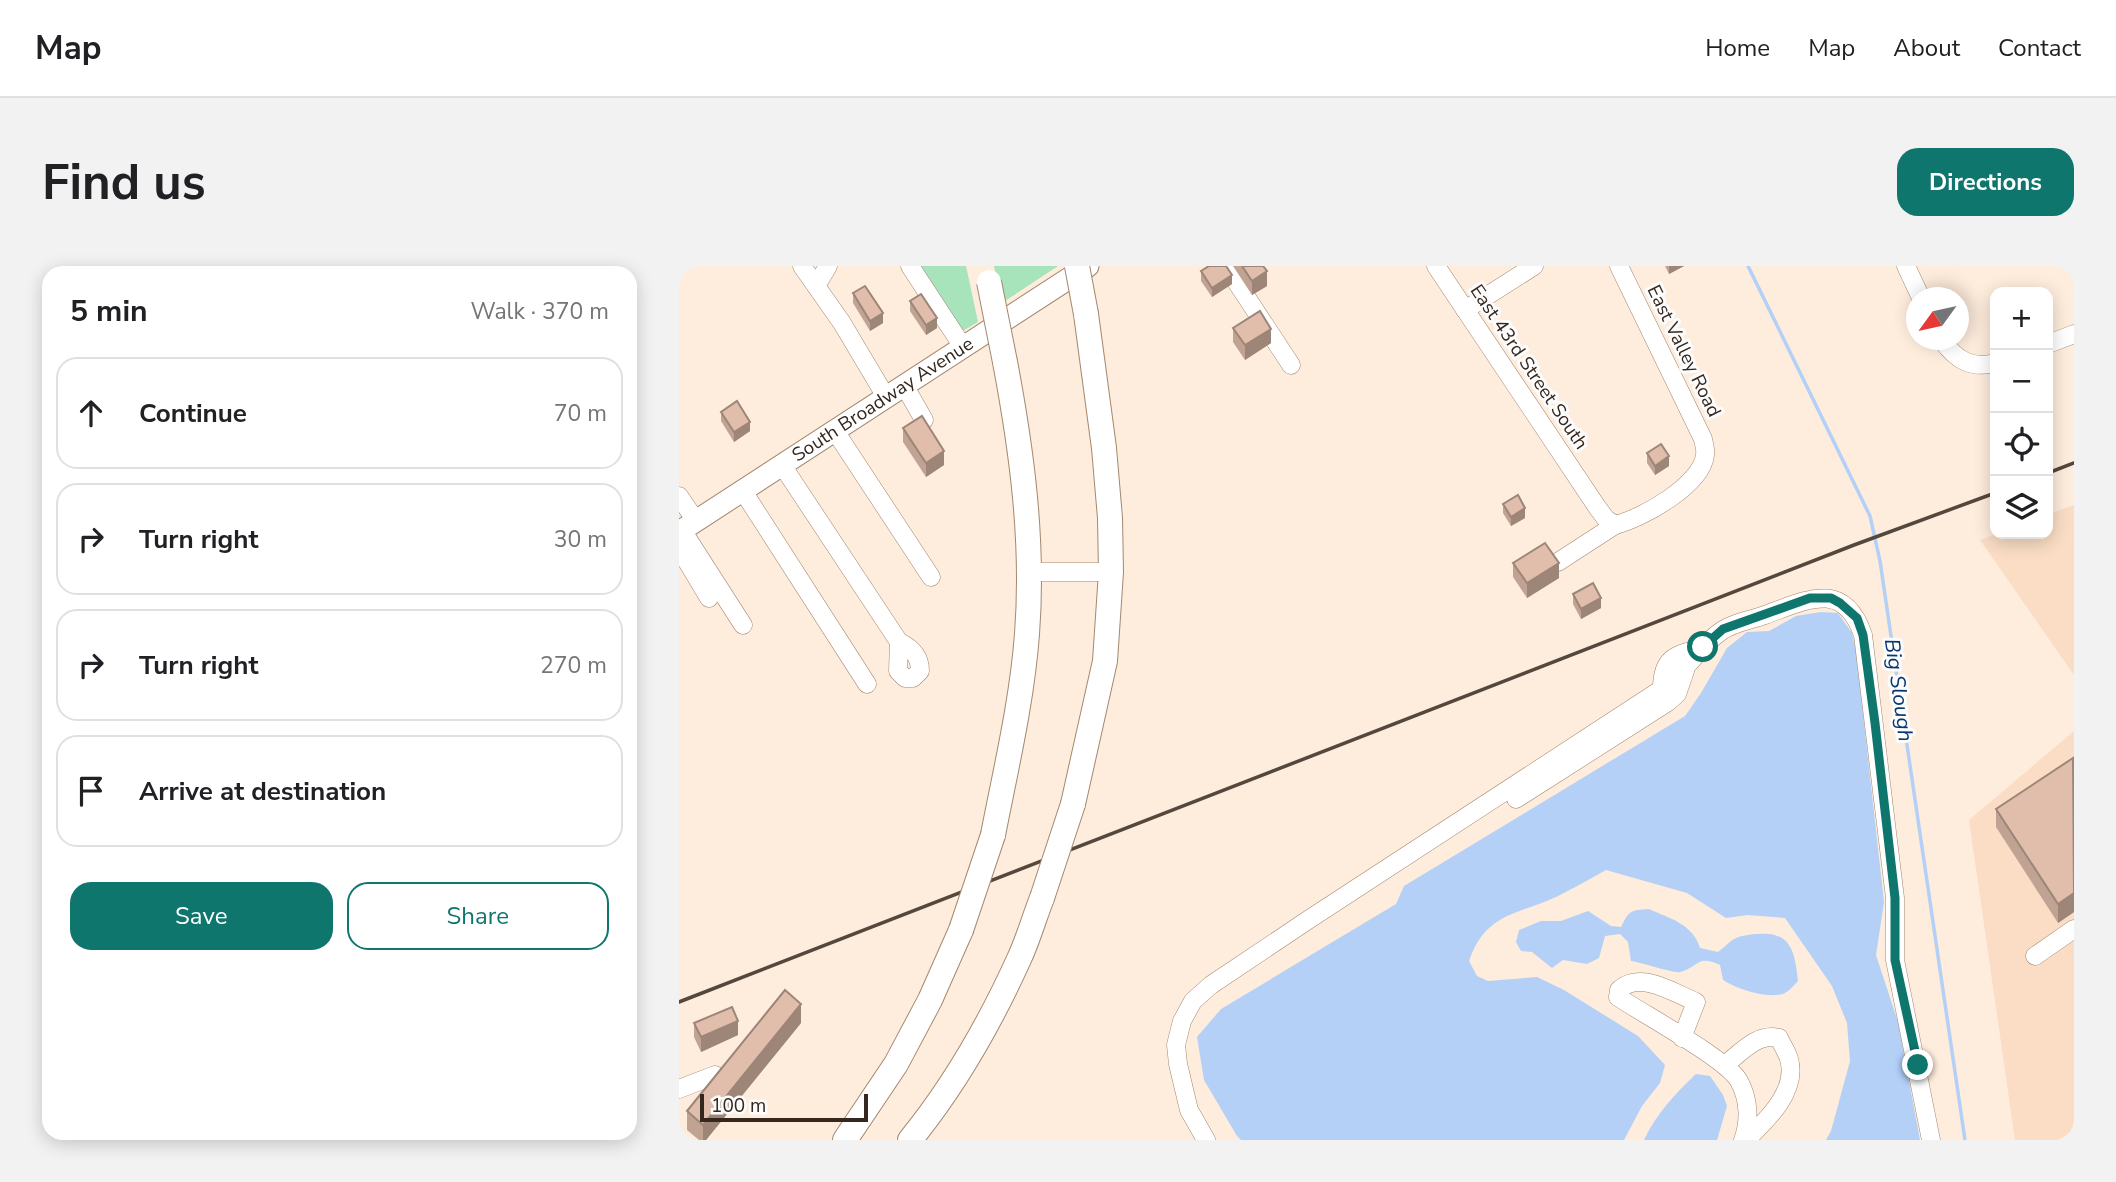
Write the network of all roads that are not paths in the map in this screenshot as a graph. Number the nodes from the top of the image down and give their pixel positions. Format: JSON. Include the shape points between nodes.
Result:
{"nodes":[{"id":1,"x":802,"y":266,"type":"edge"},
{"id":2,"x":828,"y":266,"type":"edge"},
{"id":3,"x":910,"y":266,"type":"edge"},
{"id":4,"x":1077,"y":266,"type":"edge"},
{"id":5,"x":1088,"y":266,"type":"edge"},
{"id":6,"x":1226,"y":266,"type":"edge"},
{"id":7,"x":1436,"y":266,"type":"edge"},
{"id":8,"x":1534,"y":266,"type":"edge"},
{"id":9,"x":1619,"y":266,"type":"edge"},
{"id":10,"x":1906,"y":266,"type":"edge"},
{"id":11,"x":986,"y":271,"type":"edge"},
{"id":12,"x":816,"y":286,"type":"junction"},
{"id":13,"x":1916,"y":287,"type":"edge"},
{"id":14,"x":1465,"y":310,"type":"junction"},
{"id":15,"x":2074,"y":334,"type":"edge"},
{"id":16,"x":2053,"y":342,"type":"edge"},
{"id":17,"x":963,"y":347,"type":"junction"},
{"id":18,"x":1949,"y":350,"type":"edge"},
{"id":19,"x":1990,"y":364,"type":"edge"},
{"id":20,"x":1291,"y":365,"type":"dead end"},
{"id":21,"x":904,"y":385,"type":"junction"},
{"id":22,"x":886,"y":397,"type":"junction"},
{"id":23,"x":924,"y":420,"type":"edge"},
{"id":24,"x":835,"y":430,"type":"junction"},
{"id":25,"x":782,"y":465,"type":"junction"},
{"id":26,"x":743,"y":491,"type":"junction"},
{"id":27,"x":679,"y":496,"type":"edge"},
{"id":28,"x":1615,"y":525,"type":"junction"},
{"id":29,"x":684,"y":533,"type":"edge"},
{"id":30,"x":1558,"y":562,"type":"edge"},
{"id":31,"x":1030,"y":572,"type":"junction"},
{"id":32,"x":1111,"y":572,"type":"junction"},
{"id":33,"x":931,"y":577,"type":"dead end"},
{"id":34,"x":709,"y":598,"type":"dead end"},
{"id":35,"x":743,"y":625,"type":"dead end"},
{"id":36,"x":899,"y":642,"type":"dead end"},
{"id":37,"x":1703,"y":647,"type":"junction"},
{"id":38,"x":1686,"y":667,"type":"junction"},
{"id":39,"x":867,"y":684,"type":"dead end"},
{"id":40,"x":1662,"y":689,"type":"junction"},
{"id":41,"x":1335,"y":902,"type":"junction"},
{"id":42,"x":2074,"y":929,"type":"edge"},
{"id":43,"x":2035,"y":956,"type":"dead end"},
{"id":44,"x":1682,"y":1038,"type":"dead end"},
{"id":45,"x":1725,"y":1065,"type":"junction"},
{"id":46,"x":715,"y":1075,"type":"edge"},
{"id":47,"x":679,"y":1089,"type":"edge"},
{"id":48,"x":865,"y":1108,"type":"junction"},
{"id":49,"x":830,"y":1140,"type":"edge"},
{"id":50,"x":845,"y":1140,"type":"edge"},
{"id":51,"x":910,"y":1140,"type":"edge"},
{"id":52,"x":1206,"y":1140,"type":"edge"},
{"id":53,"x":1745,"y":1140,"type":"edge"},
{"id":54,"x":1931,"y":1140,"type":"edge"}],
"edges":[{"from":1,"to":12,"type":"street"},
{"from":2,"to":12,"type":"street"},
{"from":3,"to":17,"type":"street"},
{"from":4,"to":32,"type":"highway","bridge":true,"via":[[1104,448]]},
{"from":5,"to":17,"type":"main road","name":"South Broadway Avenue"},
{"from":6,"to":20,"type":"street"},
{"from":7,"to":14,"type":"street","name":"East 43rd Street South"},
{"from":8,"to":14,"type":"street"},
{"from":9,"to":28,"type":"street","name":"East Valley Road","via":[[1703,439],[1705,455],[1690,482],[1674,495]]},
{"from":10,"to":13,"type":"street"},
{"from":11,"to":31,"type":"highway","bridge":true,"via":[[1019,437]]},
{"from":12,"to":22,"type":"street"},
{"from":14,"to":28,"type":"street","name":"East 43rd Street South","via":[[1606,519]]},
{"from":15,"to":16,"type":"street"},
{"from":17,"to":21,"type":"main road","name":"South Broadway Avenue"},
{"from":18,"to":19,"type":"street","via":[[1961,360]]},
{"from":21,"to":22,"type":"main road","name":"South Broadway Avenue"},
{"from":21,"to":23,"type":"street"},
{"from":22,"to":24,"type":"main road","name":"South Broadway Avenue"},
{"from":24,"to":25,"type":"main road","name":"South Broadway Avenue"},
{"from":24,"to":33,"type":"street"},
{"from":25,"to":26,"type":"main road","name":"South Broadway Avenue"},
{"from":25,"to":36,"type":"street"},
{"from":26,"to":29,"type":"main road","name":"South Broadway Avenue"},
{"from":26,"to":39,"type":"street"},
{"from":27,"to":29,"type":"street"},
{"from":28,"to":30,"type":"street"},
{"from":29,"to":34,"type":"street"},
{"from":29,"to":35,"type":"street"},
{"from":31,"to":32,"type":"street"},
{"from":31,"to":48,"type":"highway","bridge":true,"via":[[1027,635],[993,835],[961,930],[919,1021]]},
{"from":32,"to":51,"type":"highway","bridge":true,"via":[[1105,661],[1073,804],[1042,898],[1020,958],[989,1019],[956,1076]]},
{"from":37,"to":38,"type":"street"},
{"from":37,"to":40,"type":"street","via":[[1667,662]]},
{"from":37,"to":54,"type":"street","via":[[1723,629],[1810,598],[1831,598],[1857,618],[1863,635],[1895,898],[1895,960]]},
{"from":38,"to":40,"type":"street"},
{"from":38,"to":41,"type":"street","via":[[1677,694],[1636,724],[1391,880],[1360,898]]},
{"from":40,"to":41,"type":"street"},
{"from":41,"to":52,"type":"street","via":[[1211,985],[1193,1001],[1182,1021],[1177,1045],[1184,1096]]},
{"from":42,"to":43,"type":"street"},
{"from":44,"to":45,"type":"street"},
{"from":45,"to":53,"type":"street","via":[[1739,1080],[1745,1096]]},
{"from":45,"to":53,"type":"street","via":[[1761,1038],[1771,1036],[1779,1038],[1789,1059],[1789,1079],[1782,1098]]},
{"from":46,"to":47,"type":"street"},
{"from":48,"to":49,"type":"highway"},
{"from":48,"to":50,"type":"highway"}]}
